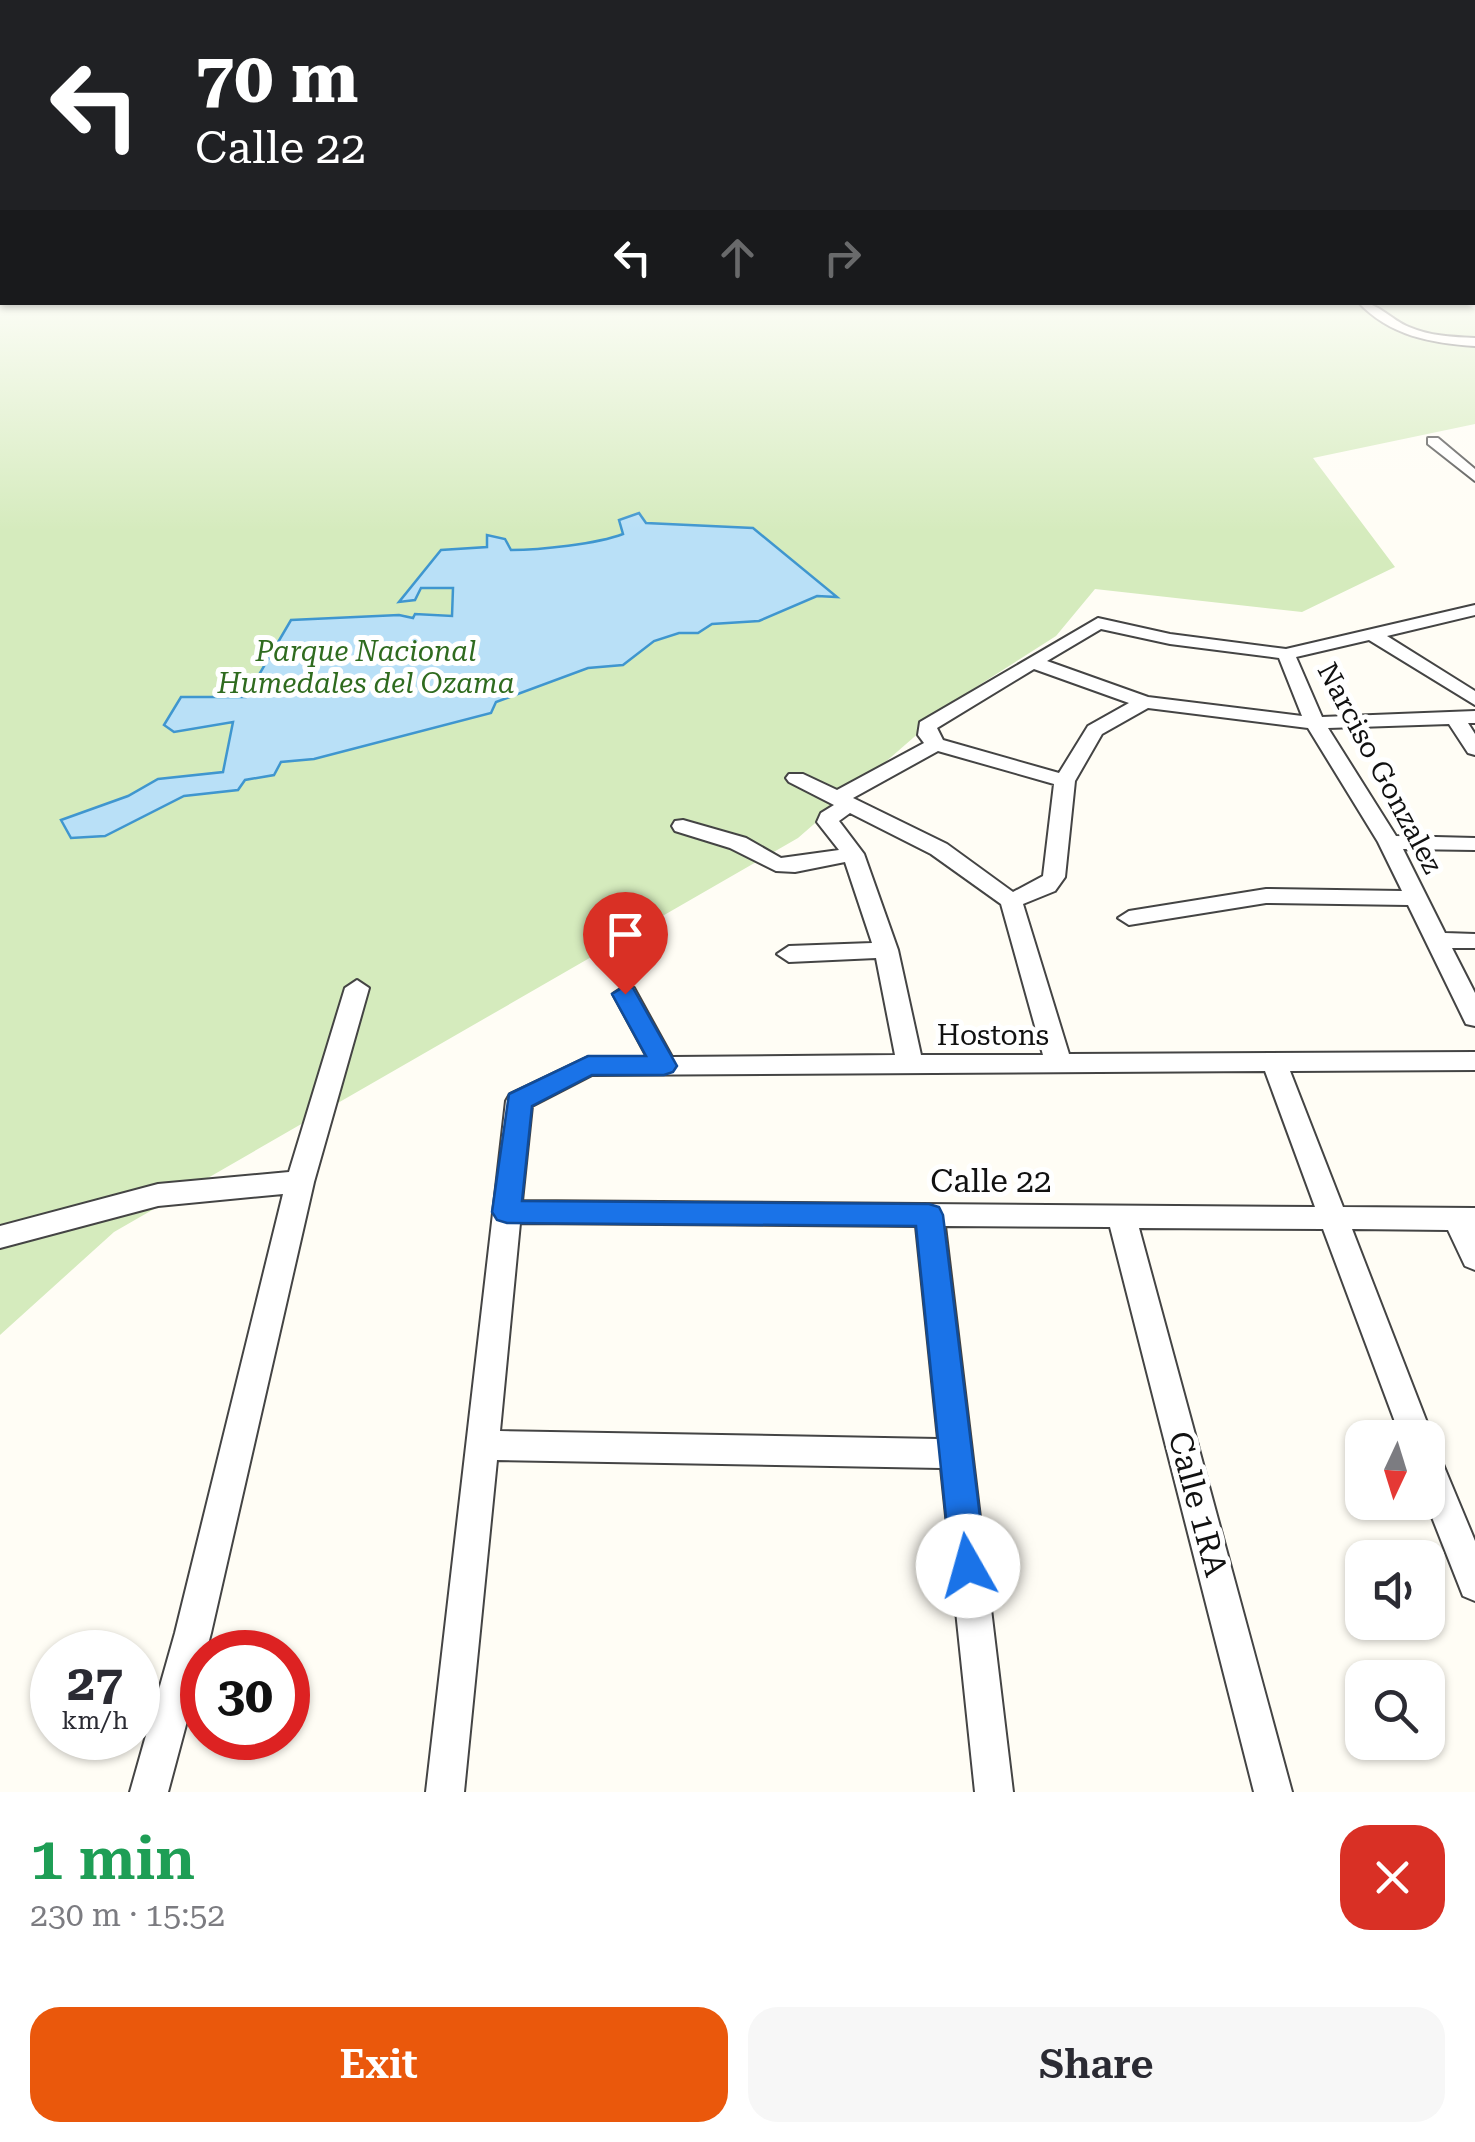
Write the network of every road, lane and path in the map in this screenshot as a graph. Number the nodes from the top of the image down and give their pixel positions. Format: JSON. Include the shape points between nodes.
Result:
{"nodes":[{"id":1,"x":1433,"y":442,"type":"dead end"},
{"id":2,"x":1475,"y":477,"type":"edge"},
{"id":3,"x":1475,"y":610,"type":"edge"},
{"id":4,"x":1375,"y":636,"type":"junction"},
{"id":5,"x":1286,"y":654,"type":"junction"},
{"id":6,"x":1030,"y":662,"type":"junction"},
{"id":7,"x":1475,"y":698,"type":"edge"},
{"id":8,"x":1146,"y":702,"type":"junction"},
{"id":9,"x":1465,"y":718,"type":"edge"},
{"id":10,"x":1315,"y":723,"type":"junction"},
{"id":11,"x":936,"y":744,"type":"junction"},
{"id":12,"x":1475,"y":750,"type":"edge"},
{"id":13,"x":796,"y":778,"type":"dead end"},
{"id":14,"x":1065,"y":781,"type":"junction"},
{"id":15,"x":842,"y":802,"type":"junction"},
{"id":16,"x":684,"y":826,"type":"dead end"},
{"id":17,"x":1389,"y":842,"type":"junction"},
{"id":18,"x":1475,"y":844,"type":"edge"},
{"id":19,"x":853,"y":854,"type":"junction"},
{"id":20,"x":1416,"y":898,"type":"junction"},
{"id":21,"x":1010,"y":902,"type":"junction"},
{"id":22,"x":1128,"y":918,"type":"dead end"},
{"id":23,"x":1438,"y":940,"type":"junction"},
{"id":24,"x":1475,"y":940,"type":"edge"},
{"id":25,"x":886,"y":950,"type":"junction"},
{"id":26,"x":789,"y":954,"type":"dead end"},
{"id":27,"x":357,"y":988,"type":"dead end"},
{"id":28,"x":625,"y":994,"type":"dead end"},
{"id":29,"x":1475,"y":1018,"type":"edge"},
{"id":30,"x":1475,"y":1061,"type":"edge"},
{"id":31,"x":1058,"y":1064,"type":"junction"},
{"id":32,"x":1275,"y":1064,"type":"junction"},
{"id":33,"x":910,"y":1065,"type":"junction"},
{"id":34,"x":664,"y":1066,"type":"junction"},
{"id":35,"x":300,"y":1182,"type":"junction"},
{"id":36,"x":507,"y":1212,"type":"junction"},
{"id":37,"x":929,"y":1215,"type":"junction"},
{"id":38,"x":1122,"y":1217,"type":"junction"},
{"id":39,"x":1335,"y":1218,"type":"junction"},
{"id":40,"x":1466,"y":1219,"type":"edge"},
{"id":41,"x":0,"y":1237,"type":"edge"},
{"id":42,"x":1475,"y":1258,"type":"edge"},
{"id":43,"x":1409,"y":1420,"type":"edge"},
{"id":44,"x":482,"y":1445,"type":"junction"},
{"id":45,"x":955,"y":1454,"type":"junction"},
{"id":46,"x":1445,"y":1500,"type":"edge"},
{"id":47,"x":1464,"y":1536,"type":"edge"},
{"id":48,"x":1475,"y":1584,"type":"edge"},
{"id":49,"x":149,"y":1792,"type":"edge"},
{"id":50,"x":445,"y":1792,"type":"edge"},
{"id":51,"x":994,"y":1792,"type":"edge"},
{"id":52,"x":1274,"y":1792,"type":"edge"}],
"edges":[{"from":1,"to":2,"type":"street"},
{"from":3,"to":4,"type":"street"},
{"from":4,"to":5,"type":"street"},
{"from":4,"to":7,"type":"street"},
{"from":5,"to":6,"type":"street","via":[[1098,623]]},
{"from":5,"to":10,"type":"street","name":"Narciso Gonzalez"},
{"from":6,"to":8,"type":"street"},
{"from":6,"to":11,"type":"street","via":[[927,726]]},
{"from":8,"to":10,"type":"street"},
{"from":8,"to":14,"type":"street","via":[[1095,730]]},
{"from":9,"to":10,"type":"street"},
{"from":9,"to":12,"type":"street"},
{"from":10,"to":17,"type":"street","name":"Narciso Gonzalez"},
{"from":11,"to":14,"type":"street"},
{"from":11,"to":15,"type":"street"},
{"from":13,"to":15,"type":"street"},
{"from":14,"to":21,"type":"street","via":[[1054,877]]},
{"from":15,"to":19,"type":"street","via":[[828,822]]},
{"from":15,"to":21,"type":"street","via":[[939,850]]},
{"from":16,"to":19,"type":"street","via":[[776,864]]},
{"from":17,"to":18,"type":"street"},
{"from":17,"to":20,"type":"street","name":"Narciso Gonzalez"},
{"from":19,"to":25,"type":"street"},
{"from":20,"to":22,"type":"street","via":[[1266,896]]},
{"from":20,"to":23,"type":"street","name":"Narciso Gonzalez"},
{"from":21,"to":31,"type":"street"},
{"from":23,"to":24,"type":"street"},
{"from":23,"to":29,"type":"street","name":"Narciso Gonzalez"},
{"from":25,"to":26,"type":"street"},
{"from":25,"to":33,"type":"street"},
{"from":27,"to":35,"type":"street"},
{"from":28,"to":34,"type":"street"},
{"from":30,"to":32,"type":"street","name":"Hostons"},
{"from":31,"to":32,"type":"street","name":"Hostons"},
{"from":31,"to":33,"type":"street","name":"Hostons"},
{"from":32,"to":39,"type":"street"},
{"from":33,"to":34,"type":"street","name":"Hostons"},
{"from":34,"to":36,"type":"street","name":"Hostons","via":[[588,1066],[519,1101]]},
{"from":35,"to":41,"type":"street","via":[[158,1195]]},
{"from":35,"to":49,"type":"street"},
{"from":36,"to":37,"type":"street","name":"Calle 22"},
{"from":36,"to":44,"type":"street"},
{"from":37,"to":38,"type":"street","name":"Calle 22"},
{"from":37,"to":45,"type":"street"},
{"from":38,"to":39,"type":"street","name":"Calle 22"},
{"from":38,"to":52,"type":"street","name":"Calle 1RA"},
{"from":39,"to":40,"type":"street","name":"Calle 22"},
{"from":39,"to":43,"type":"street"},
{"from":40,"to":42,"type":"street"},
{"from":44,"to":45,"type":"street"},
{"from":44,"to":50,"type":"street"},
{"from":45,"to":51,"type":"street"},
{"from":46,"to":47,"type":"street"},
{"from":47,"to":48,"type":"street"}]}
